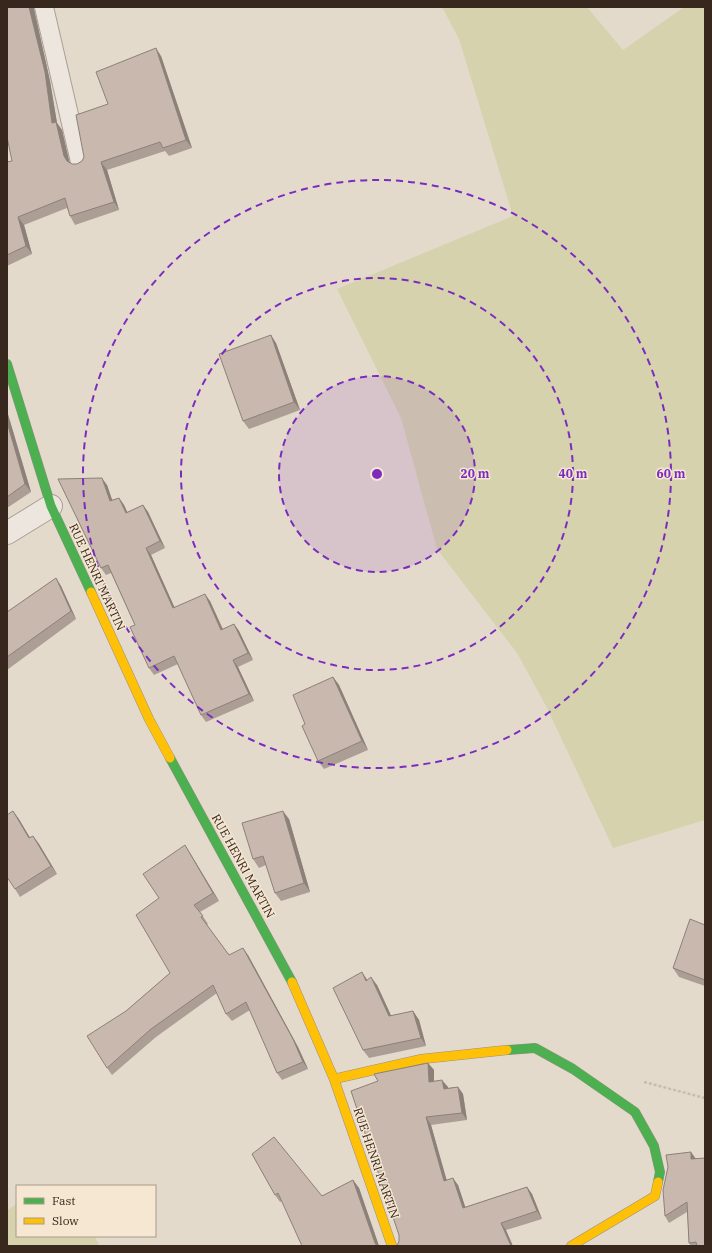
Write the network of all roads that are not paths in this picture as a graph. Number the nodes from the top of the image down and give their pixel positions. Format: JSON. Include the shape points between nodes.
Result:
{"nodes":[{"id":1,"x":44,"y":7,"type":"edge"},
{"id":2,"x":80,"y":162,"type":"edge"},
{"id":3,"x":7,"y":364,"type":"edge"},
{"id":4,"x":51,"y":506,"type":"junction"},
{"id":5,"x":7,"y":533,"type":"edge"},
{"id":6,"x":334,"y":1079,"type":"junction"},
{"id":7,"x":392,"y":1246,"type":"edge"},
{"id":8,"x":571,"y":1246,"type":"edge"}],
"edges":[{"from":1,"to":2,"type":"lane"},
{"from":3,"to":4,"type":"street","name":"RUE HENRI MARTIN"},
{"from":4,"to":5,"type":"street"},
{"from":4,"to":6,"type":"street","name":"RUE HENRI MARTIN","via":[[149,719],[288,973]]},
{"from":6,"to":7,"type":"street","name":"RUE HENRI MARTIN"},
{"from":6,"to":8,"type":"street","via":[[422,1059],[535,1048],[573,1069],[635,1112],[654,1146],[660,1172],[655,1196]]}]}
